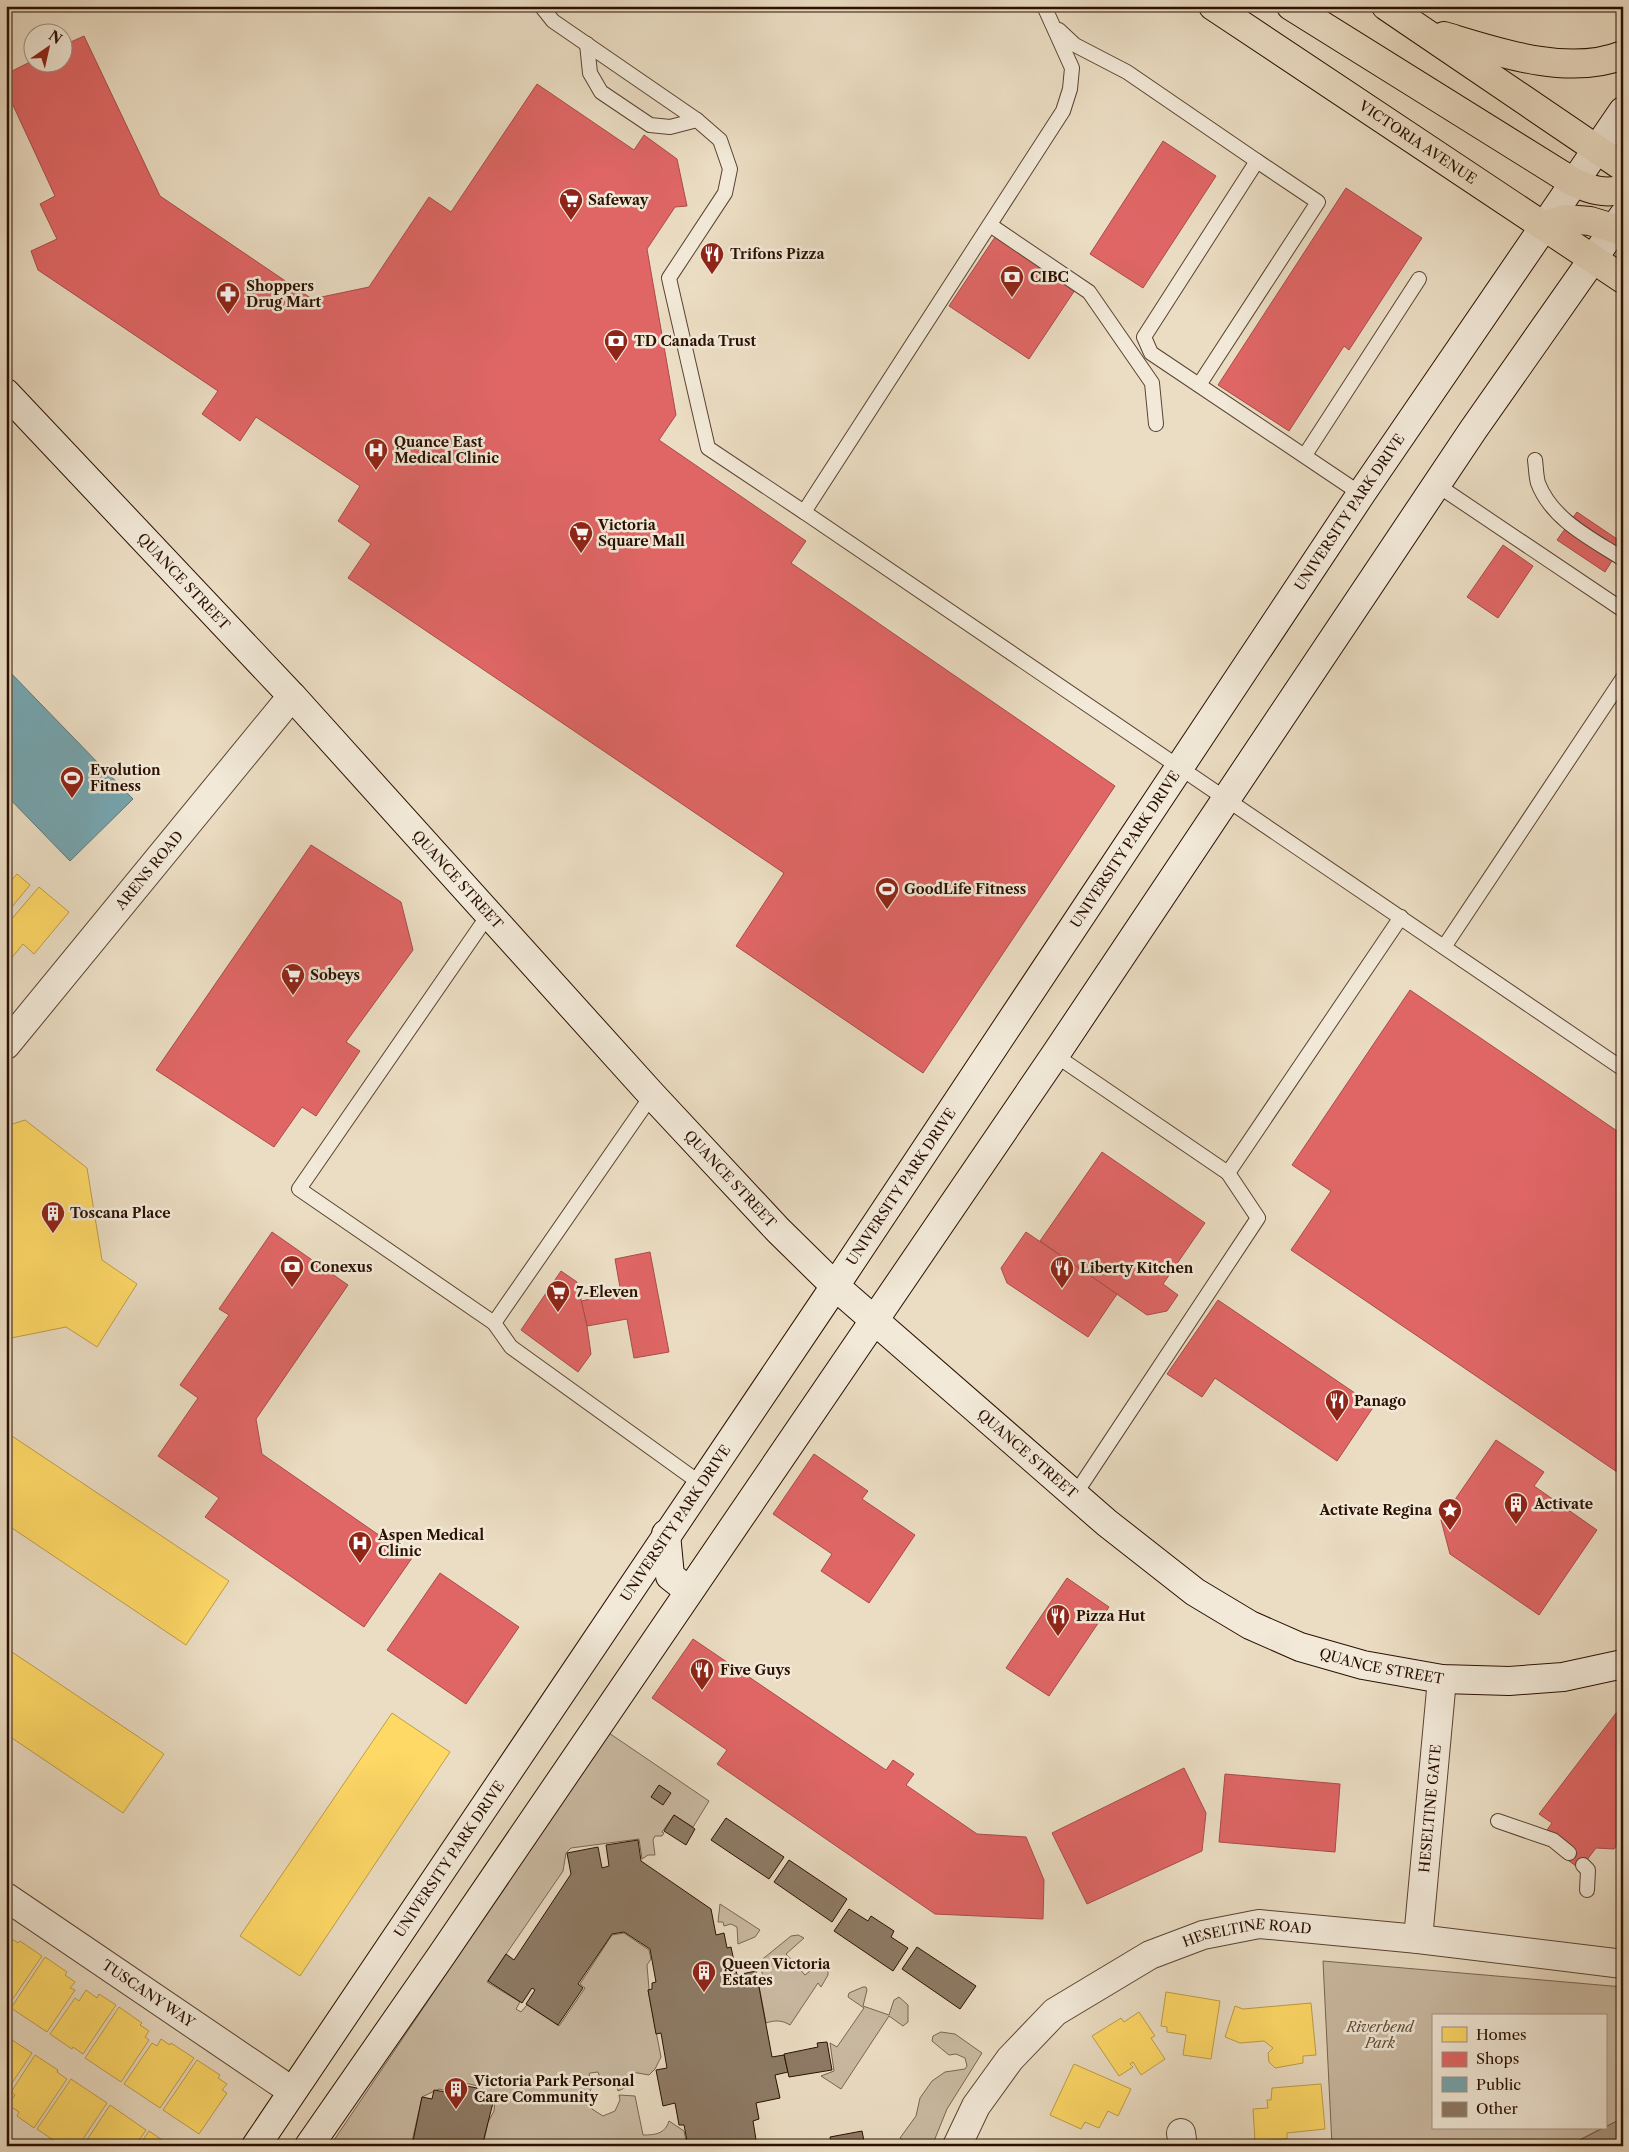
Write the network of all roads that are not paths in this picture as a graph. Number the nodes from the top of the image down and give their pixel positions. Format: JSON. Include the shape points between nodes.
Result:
{"nodes":[{"id":1,"x":541,"y":6,"type":"edge"},
{"id":2,"x":1044,"y":6,"type":"edge"},
{"id":3,"x":1212,"y":6,"type":"edge"},
{"id":4,"x":1291,"y":6,"type":"edge"},
{"id":5,"x":1386,"y":6,"type":"edge"},
{"id":6,"x":1053,"y":24,"type":"junction"},
{"id":7,"x":1420,"y":30,"type":"junction"},
{"id":8,"x":587,"y":44,"type":"junction"},
{"id":9,"x":1623,"y":55,"type":"edge"},
{"id":10,"x":1623,"y":111,"type":"edge"},
{"id":11,"x":697,"y":120,"type":"junction"},
{"id":12,"x":1596,"y":149,"type":"junction"},
{"id":13,"x":1257,"y":161,"type":"junction"},
{"id":14,"x":1623,"y":167,"type":"edge"},
{"id":15,"x":1573,"y":182,"type":"junction"},
{"id":16,"x":1623,"y":189,"type":"edge"},
{"id":17,"x":990,"y":225,"type":"junction"},
{"id":18,"x":1620,"y":225,"type":"edge"},
{"id":19,"x":1543,"y":226,"type":"junction"},
{"id":20,"x":1594,"y":260,"type":"junction"},
{"id":21,"x":1419,"y":278,"type":"dead end"},
{"id":22,"x":1623,"y":279,"type":"edge"},
{"id":23,"x":1199,"y":385,"type":"junction"},
{"id":24,"x":6,"y":393,"type":"edge"},
{"id":25,"x":1156,"y":424,"type":"dead end"},
{"id":26,"x":1305,"y":455,"type":"junction"},
{"id":27,"x":1535,"y":460,"type":"dead end"},
{"id":28,"x":1437,"y":485,"type":"junction"},
{"id":29,"x":1361,"y":494,"type":"junction"},
{"id":30,"x":804,"y":512,"type":"junction"},
{"id":31,"x":1623,"y":559,"type":"edge"},
{"id":32,"x":1623,"y":610,"type":"edge"},
{"id":33,"x":1623,"y":678,"type":"edge"},
{"id":34,"x":292,"y":696,"type":"junction"},
{"id":35,"x":1179,"y":768,"type":"junction"},
{"id":36,"x":1225,"y":799,"type":"junction"},
{"id":37,"x":489,"y":914,"type":"junction"},
{"id":38,"x":1401,"y":917,"type":"junction"},
{"id":39,"x":1444,"y":946,"type":"junction"},
{"id":40,"x":10,"y":1032,"type":"edge"},
{"id":41,"x":1055,"y":1055,"type":"junction"},
{"id":42,"x":1623,"y":1069,"type":"edge"},
{"id":43,"x":652,"y":1095,"type":"junction"},
{"id":44,"x":1228,"y":1173,"type":"junction"},
{"id":45,"x":835,"y":1286,"type":"junction"},
{"id":46,"x":873,"y":1319,"type":"junction"},
{"id":47,"x":494,"y":1323,"type":"junction"},
{"id":48,"x":700,"y":1483,"type":"junction"},
{"id":49,"x":1074,"y":1496,"type":"junction"},
{"id":50,"x":666,"y":1534,"type":"junction"},
{"id":51,"x":689,"y":1591,"type":"junction"},
{"id":52,"x":1623,"y":1664,"type":"edge"},
{"id":53,"x":1442,"y":1679,"type":"junction"},
{"id":54,"x":1498,"y":1821,"type":"dead end"},
{"id":55,"x":1569,"y":1853,"type":"dead end"},
{"id":56,"x":1584,"y":1865,"type":"dead end"},
{"id":57,"x":1587,"y":1890,"type":"dead end"},
{"id":58,"x":6,"y":1897,"type":"edge"},
{"id":59,"x":1418,"y":1939,"type":"junction"},
{"id":60,"x":1623,"y":1964,"type":"edge"},
{"id":61,"x":292,"y":2091,"type":"junction"},
{"id":62,"x":256,"y":2146,"type":"edge"},
{"id":63,"x":309,"y":2146,"type":"edge"},
{"id":64,"x":957,"y":2146,"type":"edge"}],
"edges":[{"from":1,"to":8,"type":"lane","via":[[553,20]]},
{"from":2,"to":6,"type":"lane"},
{"from":3,"to":19,"type":"highway","name":"VICTORIA AVENUE"},
{"from":4,"to":15,"type":"highway"},
{"from":5,"to":7,"type":"highway"},
{"from":6,"to":13,"type":"lane","via":[[1075,45],[1127,72]]},
{"from":6,"to":17,"type":"lane","via":[[1072,68],[1070,89],[1063,111]]},
{"from":7,"to":9,"type":"highway","via":[[1545,62],[1590,63]]},
{"from":7,"to":12,"type":"highway"},
{"from":8,"to":11,"type":"lane"},
{"from":8,"to":11,"type":"lane","via":[[590,73],[601,92],[650,125],[670,127]]},
{"from":10,"to":12,"type":"street","name":"UNIVERSITY PARK DRIVE"},
{"from":11,"to":30,"type":"lane","via":[[720,140],[730,169],[724,193],[669,278],[708,448]]},
{"from":12,"to":14,"type":"highway"},
{"from":12,"to":15,"type":"street","name":"UNIVERSITY PARK DRIVE"},
{"from":13,"to":23,"type":"lane","via":[[1144,336],[1151,353]]},
{"from":13,"to":23,"type":"lane","via":[[1318,202]]},
{"from":15,"to":16,"type":"highway","via":[[1595,191]]},
{"from":15,"to":19,"type":"street","name":"UNIVERSITY PARK DRIVE"},
{"from":17,"to":25,"type":"lane","via":[[1089,292],[1152,382]]},
{"from":17,"to":30,"type":"lane"},
{"from":18,"to":19,"type":"highway","via":[[1566,219]]},
{"from":18,"to":20,"type":"street"},
{"from":19,"to":20,"type":"highway","name":"VICTORIA AVENUE"},
{"from":19,"to":29,"type":"street","name":"UNIVERSITY PARK DRIVE"},
{"from":20,"to":22,"type":"highway","name":"VICTORIA AVENUE"},
{"from":20,"to":28,"type":"street"},
{"from":21,"to":26,"type":"lane"},
{"from":23,"to":26,"type":"lane"},
{"from":24,"to":34,"type":"street","name":"QUANCE STREET"},
{"from":26,"to":29,"type":"lane"},
{"from":27,"to":31,"type":"lane","via":[[1538,482],[1550,506],[1562,519]]},
{"from":28,"to":32,"type":"lane"},
{"from":28,"to":36,"type":"street"},
{"from":29,"to":35,"type":"street","name":"UNIVERSITY PARK DRIVE"},
{"from":30,"to":35,"type":"lane"},
{"from":33,"to":39,"type":"lane"},
{"from":34,"to":37,"type":"street","name":"QUANCE STREET"},
{"from":34,"to":40,"type":"street","name":"ARENS ROAD"},
{"from":35,"to":36,"type":"lane"},
{"from":35,"to":45,"type":"street","name":"UNIVERSITY PARK DRIVE"},
{"from":36,"to":38,"type":"lane"},
{"from":36,"to":41,"type":"street"},
{"from":37,"to":43,"type":"street","name":"QUANCE STREET"},
{"from":37,"to":47,"type":"lane","via":[[300,1189]]},
{"from":38,"to":39,"type":"lane"},
{"from":38,"to":44,"type":"lane"},
{"from":39,"to":42,"type":"lane"},
{"from":41,"to":44,"type":"lane"},
{"from":41,"to":46,"type":"street"},
{"from":43,"to":45,"type":"street","name":"QUANCE STREET"},
{"from":43,"to":47,"type":"lane"},
{"from":44,"to":49,"type":"lane","via":[[1258,1218]]},
{"from":45,"to":46,"type":"street","name":"QUANCE STREET"},
{"from":45,"to":48,"type":"street","name":"UNIVERSITY PARK DRIVE"},
{"from":46,"to":49,"type":"street","name":"QUANCE STREET"},
{"from":46,"to":51,"type":"street"},
{"from":47,"to":48,"type":"lane","via":[[511,1346]]},
{"from":48,"to":50,"type":"street","name":"UNIVERSITY PARK DRIVE"},
{"from":49,"to":53,"type":"street","name":"QUANCE STREET","via":[[1195,1592],[1250,1625],[1300,1647],[1363,1665]]},
{"from":50,"to":51,"type":"street","via":[[670,1576]]},
{"from":50,"to":61,"type":"street","name":"UNIVERSITY PARK DRIVE"},
{"from":51,"to":63,"type":"street"},
{"from":52,"to":53,"type":"street","name":"QUANCE STREET","via":[[1563,1678],[1509,1681]]},
{"from":53,"to":59,"type":"street","name":"HESELTINE GATE"},
{"from":54,"to":55,"type":"lane","via":[[1553,1840]]},
{"from":56,"to":57,"type":"lane","via":[[1588,1870]]},
{"from":58,"to":61,"type":"street","name":"TUSCANY WAY"},
{"from":59,"to":60,"type":"street","name":"HESELTINE ROAD"},
{"from":59,"to":64,"type":"street","name":"HESELTINE ROAD","via":[[1259,1924],[1203,1935],[1150,1955],[1054,2012],[1010,2060],[976,2106]]},
{"from":61,"to":62,"type":"street","name":"UNIVERSITY PARK DRIVE"}]}
